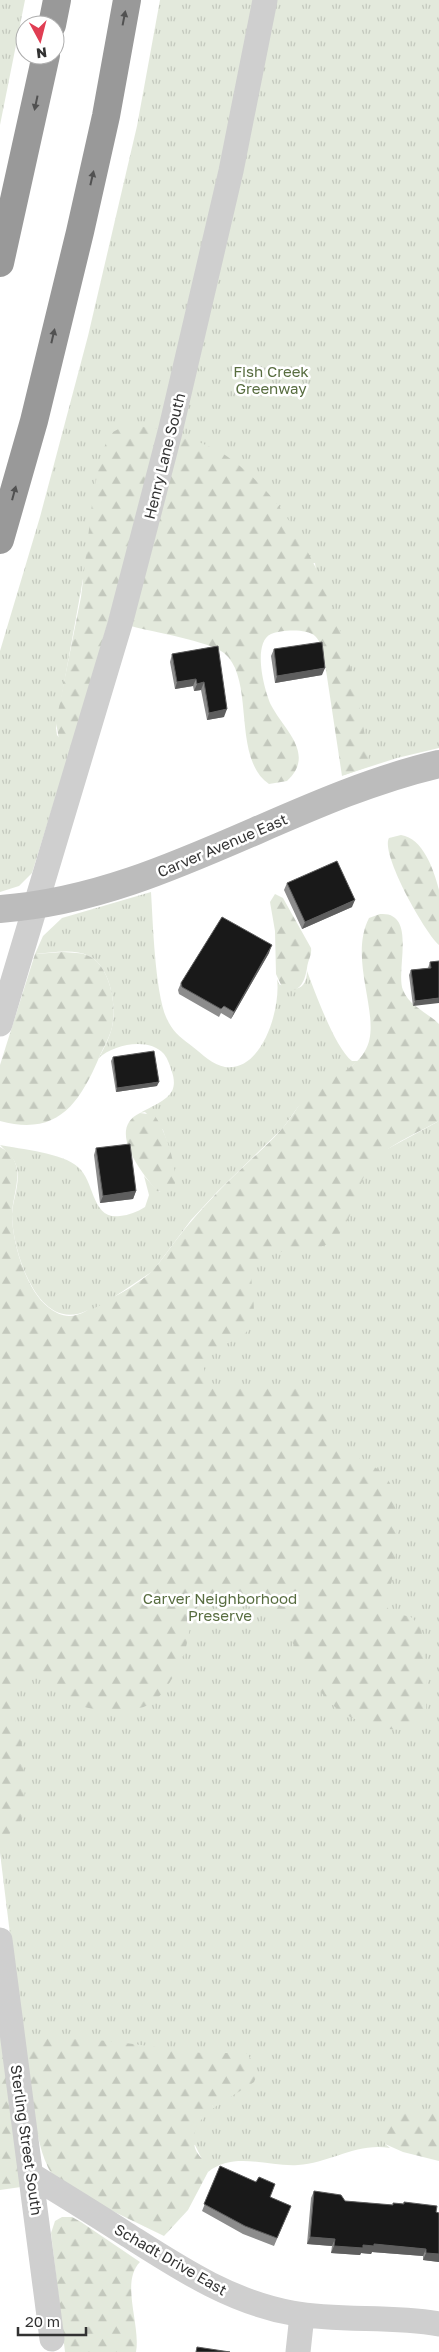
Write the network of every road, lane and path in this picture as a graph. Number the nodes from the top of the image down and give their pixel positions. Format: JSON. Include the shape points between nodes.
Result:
{"nodes":[{"id":1,"x":57,"y":0,"type":"edge"},
{"id":2,"x":128,"y":0,"type":"edge"},
{"id":3,"x":265,"y":0,"type":"edge"},
{"id":4,"x":54,"y":15,"type":"edge"},
{"id":5,"x":44,"y":65,"type":"edge"},
{"id":6,"x":0,"y":263,"type":"edge"},
{"id":7,"x":0,"y":540,"type":"edge"},
{"id":8,"x":439,"y":764,"type":"edge"},
{"id":9,"x":37,"y":905,"type":"junction"},
{"id":10,"x":0,"y":910,"type":"edge"},
{"id":11,"x":0,"y":1024,"type":"edge"},
{"id":12,"x":0,"y":1940,"type":"edge"},
{"id":13,"x":33,"y":2176,"type":"junction"},
{"id":14,"x":302,"y":2315,"type":"junction"},
{"id":15,"x":439,"y":2324,"type":"edge"},
{"id":16,"x":52,"y":2339,"type":"dead end"},
{"id":17,"x":298,"y":2352,"type":"edge"}],
"edges":[{"from":1,"to":4,"type":"highway"},
{"from":7,"to":2,"type":"highway","one_way":true,"via":[[34,421],[80,232]]},
{"from":3,"to":9,"type":"street","name":"Henry Lane South","via":[[231,171],[176,409],[120,624]]},
{"from":5,"to":6,"type":"highway","one_way":true},
{"from":8,"to":9,"type":"street","name":"Carver Avenue East","via":[[370,783],[162,871]]},
{"from":9,"to":10,"type":"street","name":"Carver Avenue East"},
{"from":9,"to":11,"type":"street"},
{"from":12,"to":13,"type":"street","name":"Sterling Street South"},
{"from":13,"to":14,"type":"street","name":"Schadt Drive East","via":[[195,2276],[250,2302]]},
{"from":13,"to":16,"type":"street","name":"Sterling Street South"},
{"from":14,"to":15,"type":"street","name":"Schadt Drive East","via":[[403,2319]]},
{"from":14,"to":17,"type":"street"}]}
